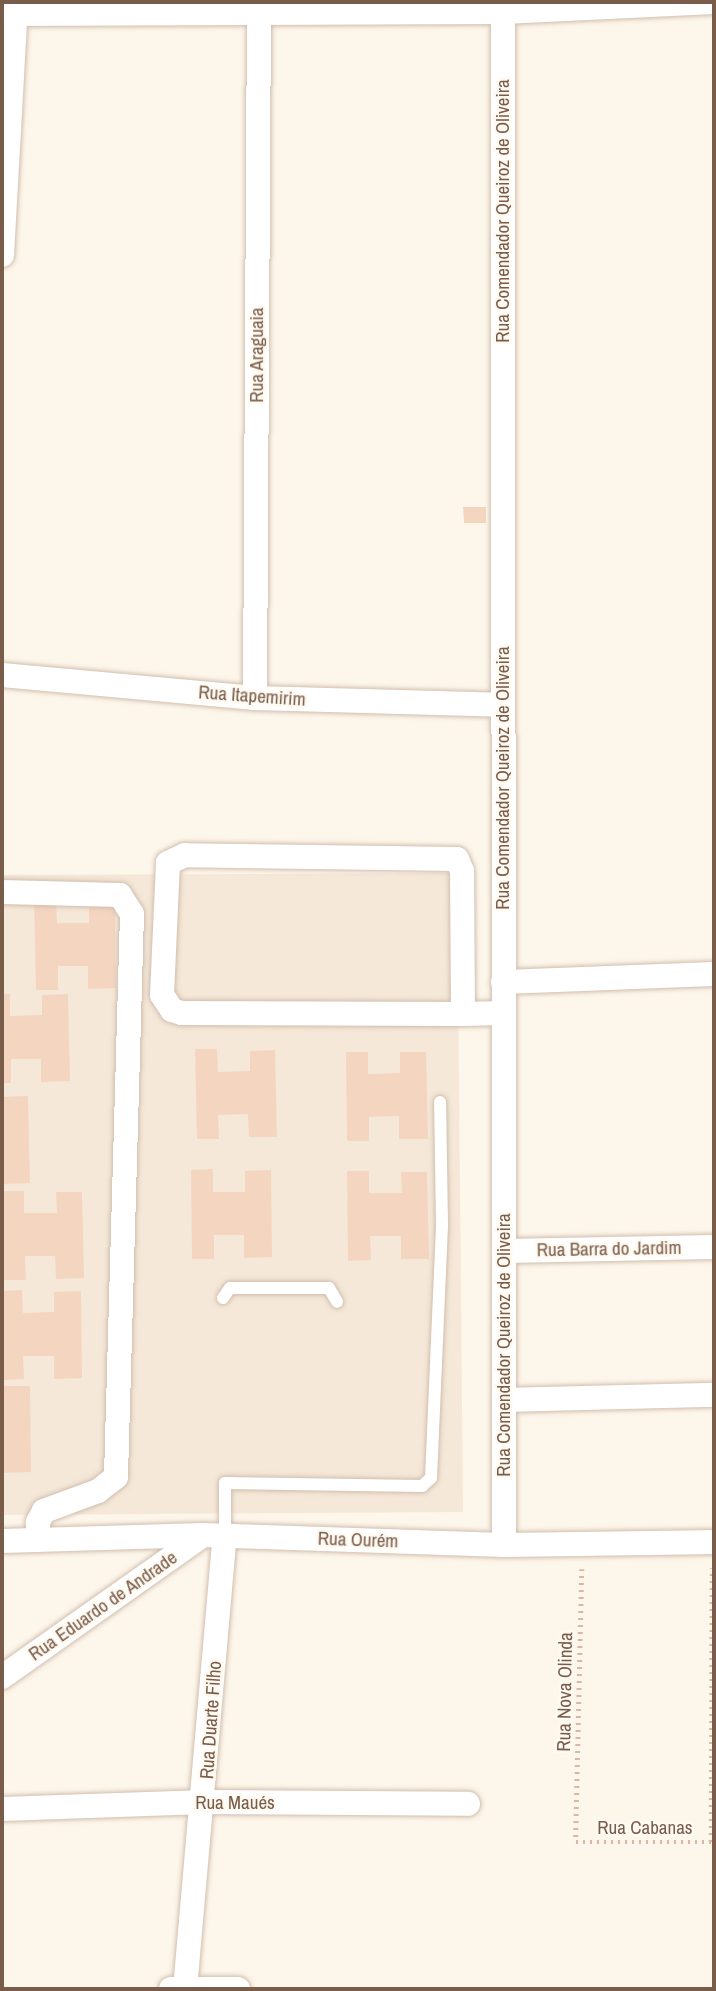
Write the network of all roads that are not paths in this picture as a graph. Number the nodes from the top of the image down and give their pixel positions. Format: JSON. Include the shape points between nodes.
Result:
{"nodes":[{"id":1,"x":714,"y":2,"type":"edge"},
{"id":2,"x":10,"y":10,"type":"edge"},
{"id":3,"x":259,"y":12,"type":"junction"},
{"id":4,"x":503,"y":12,"type":"junction"},
{"id":5,"x":2,"y":255,"type":"edge"},
{"id":6,"x":2,"y":675,"type":"edge"},
{"id":7,"x":255,"y":698,"type":"junction"},
{"id":8,"x":503,"y":705,"type":"junction"},
{"id":9,"x":2,"y":892,"type":"edge"},
{"id":10,"x":714,"y":974,"type":"edge"},
{"id":11,"x":503,"y":982,"type":"junction"},
{"id":12,"x":504,"y":1013,"type":"junction"},
{"id":13,"x":463,"y":1014,"type":"junction"},
{"id":14,"x":440,"y":1102,"type":"dead end"},
{"id":15,"x":714,"y":1247,"type":"edge"},
{"id":16,"x":504,"y":1251,"type":"junction"},
{"id":17,"x":223,"y":1298,"type":"dead end"},
{"id":18,"x":337,"y":1302,"type":"dead end"},
{"id":19,"x":714,"y":1395,"type":"edge"},
{"id":20,"x":504,"y":1400,"type":"junction"},
{"id":21,"x":214,"y":1535,"type":"junction"},
{"id":22,"x":38,"y":1540,"type":"junction"},
{"id":23,"x":2,"y":1541,"type":"edge"},
{"id":24,"x":713,"y":1542,"type":"edge"},
{"id":25,"x":504,"y":1545,"type":"junction"},
{"id":26,"x":2,"y":1676,"type":"edge"},
{"id":27,"x":205,"y":1802,"type":"junction"},
{"id":28,"x":468,"y":1804,"type":"dead end"},
{"id":29,"x":2,"y":1810,"type":"edge"},
{"id":30,"x":171,"y":1989,"type":"edge"},
{"id":31,"x":186,"y":1989,"type":"edge"},
{"id":32,"x":238,"y":1989,"type":"edge"}],
"edges":[{"from":1,"to":4,"type":"street"},
{"from":2,"to":3,"type":"street"},
{"from":2,"to":5,"type":"street"},
{"from":3,"to":4,"type":"street"},
{"from":3,"to":7,"type":"street","name":"Rua Araguaia"},
{"from":4,"to":8,"type":"street","name":"Rua Comendador Queiroz de Oliveira"},
{"from":6,"to":7,"type":"street","name":"Rua Itapemirim"},
{"from":7,"to":8,"type":"street","name":"Rua Itapemirim"},
{"from":8,"to":11,"type":"street","name":"Rua Comendador Queiroz de Oliveira"},
{"from":9,"to":22,"type":"street","via":[[120,895],[132,914],[116,1477],[98,1491],[44,1511],[38,1522]]},
{"from":10,"to":11,"type":"street"},
{"from":11,"to":12,"type":"street","name":"Rua Comendador Queiroz de Oliveira"},
{"from":12,"to":13,"type":"street"},
{"from":12,"to":16,"type":"street","name":"Rua Comendador Queiroz de Oliveira"},
{"from":13,"to":13,"type":"street","via":[[172,1010],[162,995],[168,863],[185,855],[457,859],[462,871]]},
{"from":14,"to":21,"type":"lane","via":[[442,1224],[431,1478],[422,1486],[225,1483]]},
{"from":15,"to":16,"type":"street","name":"Rua Barra do Jardim"},
{"from":16,"to":20,"type":"street","name":"Rua Comendador Queiroz de Oliveira"},
{"from":17,"to":18,"type":"lane","via":[[230,1288],[329,1288]]},
{"from":19,"to":20,"type":"street"},
{"from":20,"to":25,"type":"street","name":"Rua Comendador Queiroz de Oliveira"},
{"from":21,"to":22,"type":"street","name":"Rua Ourém"},
{"from":21,"to":25,"type":"street","name":"Rua Ourém"},
{"from":21,"to":26,"type":"street","name":"Rua Eduardo de Andrade"},
{"from":21,"to":27,"type":"street","name":"Rua Duarte Filho"},
{"from":22,"to":23,"type":"street","name":"Rua Ourém"},
{"from":24,"to":25,"type":"street","name":"Rua Ourém"},
{"from":27,"to":28,"type":"street","name":"Rua Maués"},
{"from":27,"to":29,"type":"street","name":"Rua Maués"},
{"from":27,"to":31,"type":"street","name":"Rua Duarte Filho"},
{"from":30,"to":31,"type":"street"},
{"from":31,"to":32,"type":"street"}]}
